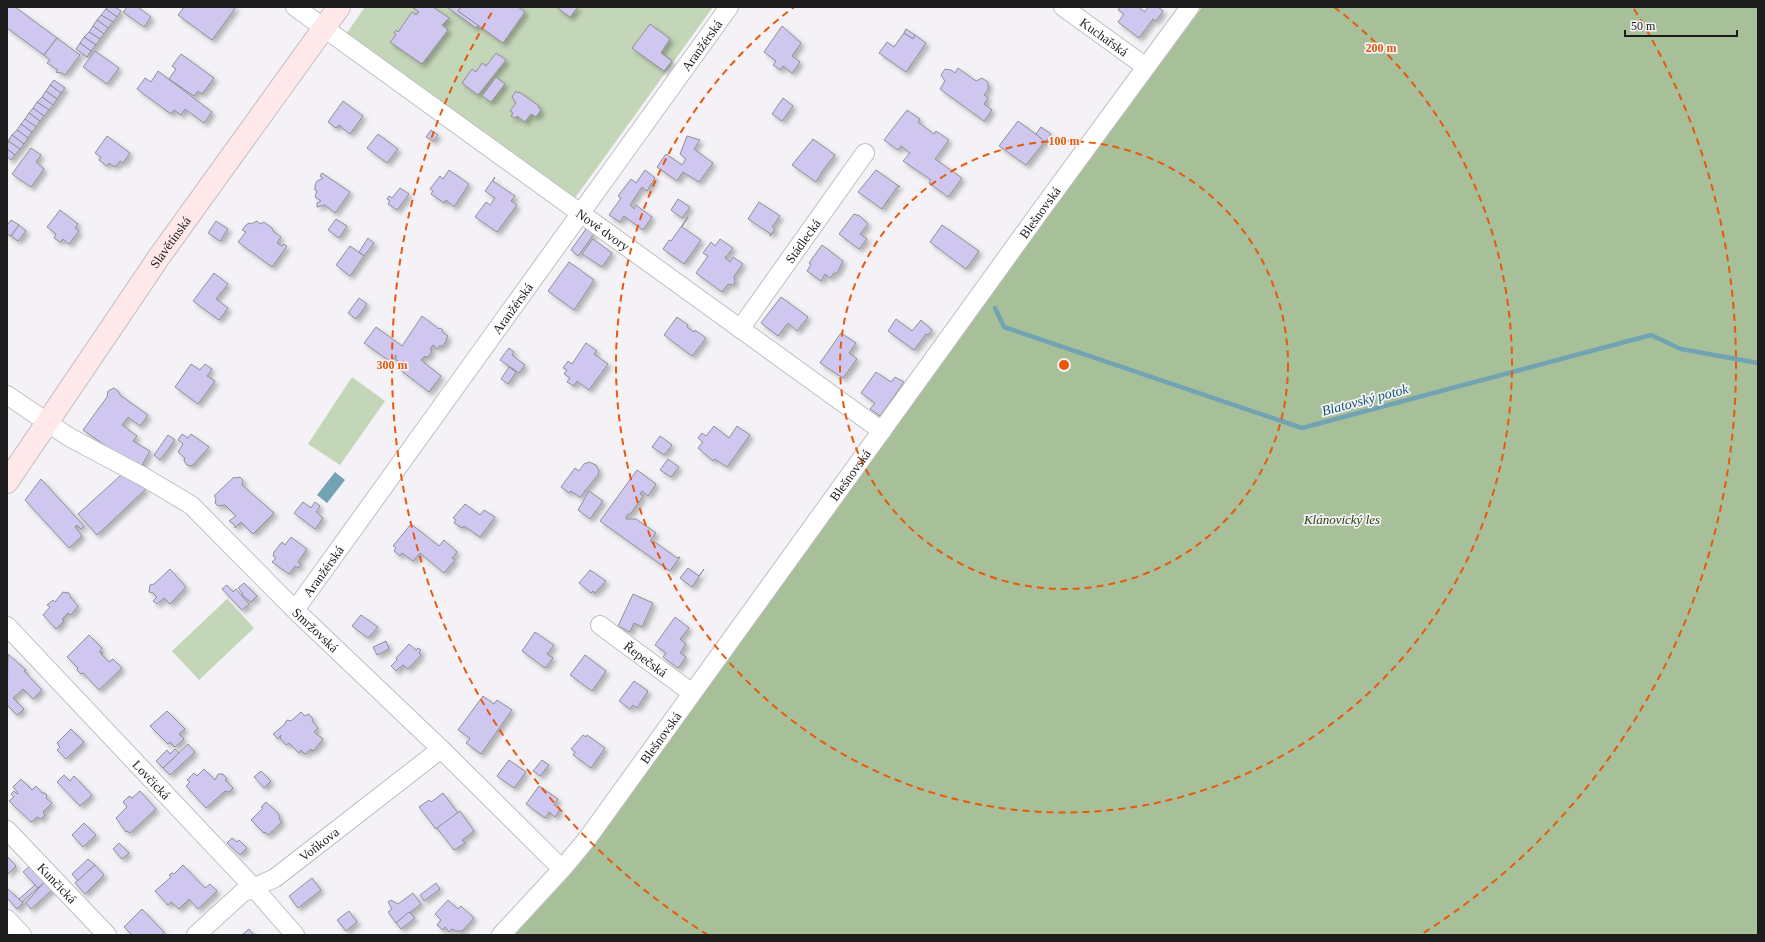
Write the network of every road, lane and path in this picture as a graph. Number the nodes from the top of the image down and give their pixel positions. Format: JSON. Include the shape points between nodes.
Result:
{"nodes":[{"id":1,"x":295,"y":7,"type":"edge"},
{"id":2,"x":338,"y":7,"type":"edge"},
{"id":3,"x":729,"y":7,"type":"edge"},
{"id":4,"x":1063,"y":7,"type":"edge"},
{"id":5,"x":1190,"y":7,"type":"edge"},
{"id":6,"x":324,"y":28,"type":"junction"},
{"id":7,"x":1146,"y":67,"type":"junction"},
{"id":8,"x":865,"y":153,"type":"dead end"},
{"id":9,"x":580,"y":214,"type":"junction"},
{"id":10,"x":740,"y":329,"type":"junction"},
{"id":11,"x":7,"y":395,"type":"edge"},
{"id":12,"x":47,"y":422,"type":"junction"},
{"id":13,"x":882,"y":431,"type":"junction"},
{"id":14,"x":7,"y":482,"type":"edge"},
{"id":15,"x":295,"y":610,"type":"junction"},
{"id":16,"x":600,"y":625,"type":"dead end"},
{"id":17,"x":7,"y":626,"type":"edge"},
{"id":18,"x":692,"y":693,"type":"junction"},
{"id":19,"x":441,"y":749,"type":"junction"},
{"id":20,"x":7,"y":830,"type":"edge"},
{"id":21,"x":562,"y":869,"type":"junction"},
{"id":22,"x":254,"y":888,"type":"junction"},
{"id":23,"x":7,"y":919,"type":"edge"},
{"id":24,"x":22,"y":935,"type":"edge"},
{"id":25,"x":107,"y":935,"type":"edge"},
{"id":26,"x":196,"y":935,"type":"edge"},
{"id":27,"x":295,"y":935,"type":"edge"},
{"id":28,"x":502,"y":935,"type":"edge"}],
"edges":[{"from":1,"to":6,"type":"street","name":"Nové dvory"},
{"from":2,"to":6,"type":"street","name":"Slavětínská"},
{"from":3,"to":9,"type":"street","name":"Aranžérská"},
{"from":4,"to":7,"type":"street","name":"Kuchařská"},
{"from":5,"to":7,"type":"street","name":"Blešnovská"},
{"from":6,"to":9,"type":"street","name":"Nové dvory"},
{"from":6,"to":12,"type":"street","name":"Slavětínská","via":[[159,257]]},
{"from":7,"to":13,"type":"street","name":"Blešnovská"},
{"from":8,"to":10,"type":"street","name":"Stádlecká"},
{"from":9,"to":10,"type":"street","name":"Nové dvory"},
{"from":9,"to":15,"type":"street","name":"Aranžérská"},
{"from":10,"to":13,"type":"street","name":"Nové dvory"},
{"from":11,"to":12,"type":"street","name":"Smržovská"},
{"from":12,"to":14,"type":"street","name":"Slavětínská"},
{"from":12,"to":15,"type":"street","name":"Smržovská","via":[[69,438],[191,505]]},
{"from":13,"to":18,"type":"street","name":"Blešnovská"},
{"from":15,"to":19,"type":"street","name":"Smržovská"},
{"from":16,"to":18,"type":"street","name":"Řepečská"},
{"from":17,"to":22,"type":"street","name":"Lovčická"},
{"from":18,"to":21,"type":"street","name":"Blešnovská","via":[[587,839]]},
{"from":19,"to":21,"type":"street","name":"Smržovská"},
{"from":19,"to":22,"type":"street","name":"Voňkova","via":[[275,878]]},
{"from":20,"to":25,"type":"street","name":"Kunčická"},
{"from":21,"to":28,"type":"street","name":"Blešnovská"},
{"from":22,"to":26,"type":"street","name":"Voňkova","via":[[242,893]]},
{"from":22,"to":27,"type":"street","name":"Lovčická"},
{"from":23,"to":24,"type":"street"}]}
